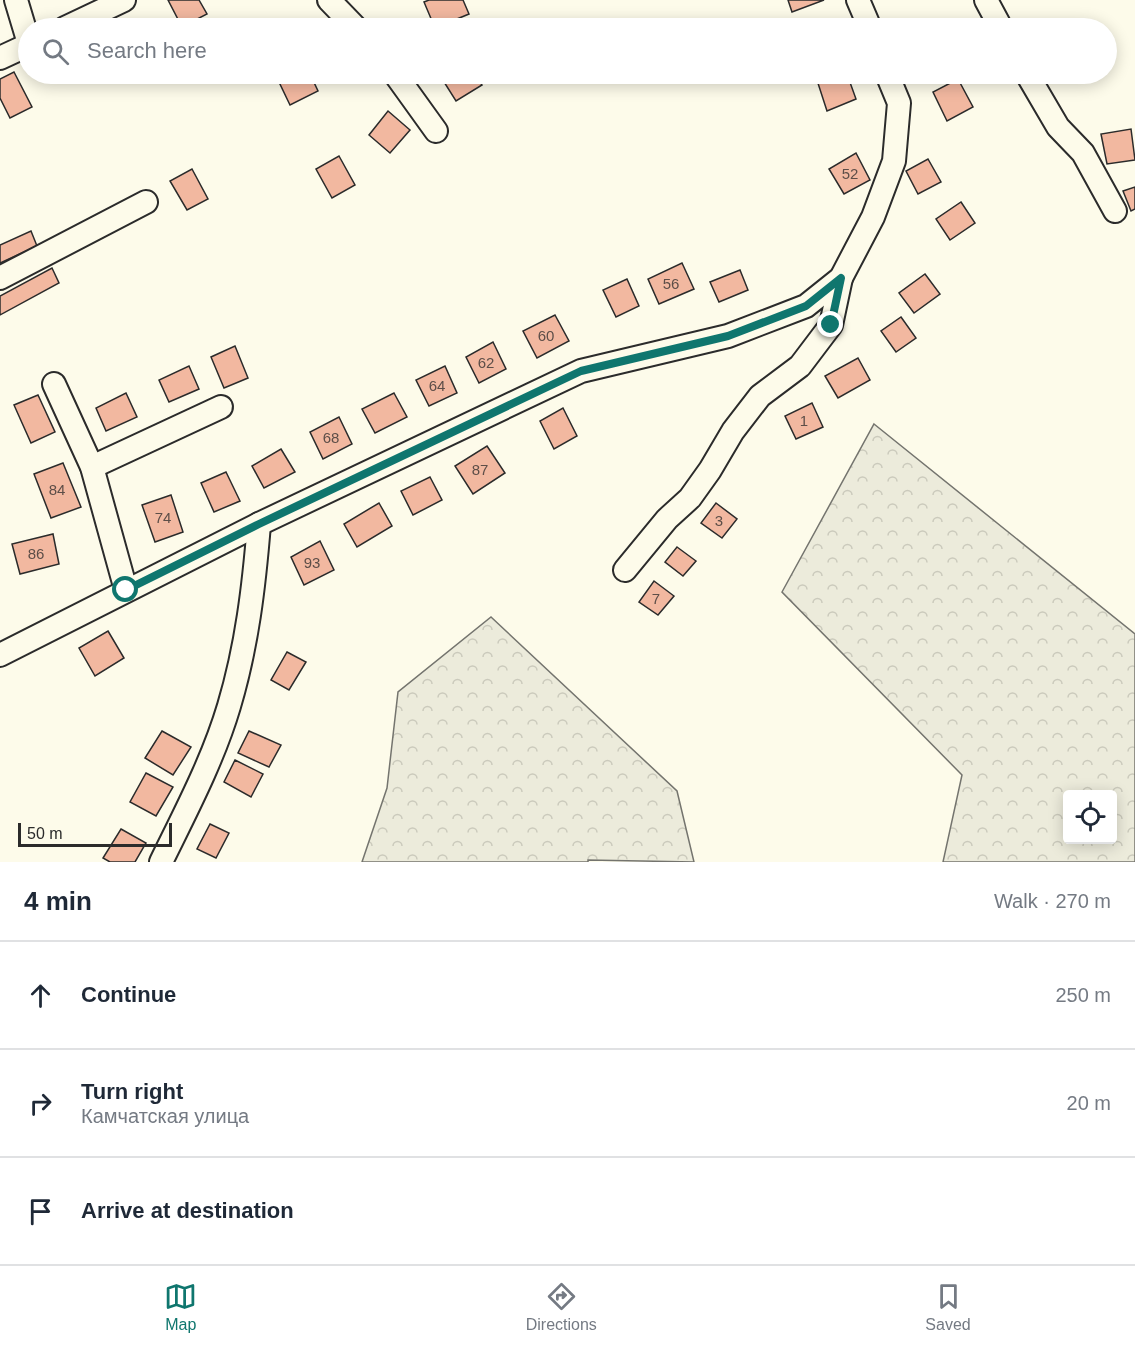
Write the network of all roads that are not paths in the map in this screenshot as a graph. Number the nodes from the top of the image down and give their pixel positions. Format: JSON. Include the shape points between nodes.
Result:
{"nodes":[{"id":1,"x":16,"y":0,"type":"edge"},
{"id":2,"x":124,"y":0,"type":"edge"},
{"id":3,"x":329,"y":0,"type":"edge"},
{"id":4,"x":986,"y":0,"type":"edge"},
{"id":5,"x":862,"y":1,"type":"edge"},
{"id":6,"x":21,"y":18,"type":"edge"},
{"id":7,"x":86,"y":18,"type":"edge"},
{"id":8,"x":346,"y":18,"type":"edge"},
{"id":9,"x":867,"y":18,"type":"edge"},
{"id":10,"x":996,"y":18,"type":"edge"},
{"id":11,"x":18,"y":50,"type":"edge"},
{"id":12,"x":0,"y":58,"type":"edge"},
{"id":13,"x":402,"y":84,"type":"edge"},
{"id":14,"x":891,"y":84,"type":"edge"},
{"id":15,"x":1033,"y":84,"type":"edge"},
{"id":16,"x":436,"y":131,"type":"dead end"},
{"id":17,"x":146,"y":202,"type":"dead end"},
{"id":18,"x":1115,"y":211,"type":"dead end"},
{"id":19,"x":0,"y":278,"type":"edge"},
{"id":20,"x":841,"y":278,"type":"junction"},
{"id":21,"x":54,"y":384,"type":"dead end"},
{"id":22,"x":221,"y":407,"type":"dead end"},
{"id":23,"x":92,"y":467,"type":"junction"},
{"id":24,"x":259,"y":524,"type":"junction"},
{"id":25,"x":625,"y":570,"type":"dead end"},
{"id":26,"x":126,"y":590,"type":"junction"},
{"id":27,"x":0,"y":655,"type":"edge"},
{"id":28,"x":162,"y":862,"type":"edge"}],
"edges":[{"from":1,"to":6,"type":"street"},
{"from":2,"to":7,"type":"street"},
{"from":3,"to":8,"type":"street"},
{"from":4,"to":10,"type":"street"},
{"from":5,"to":9,"type":"street"},
{"from":11,"to":12,"type":"street"},
{"from":13,"to":16,"type":"street"},
{"from":14,"to":20,"type":"street","via":[[899,103],[894,161],[873,217]]},
{"from":15,"to":18,"type":"street","via":[[1058,126],[1083,153]]},
{"from":17,"to":19,"type":"street"},
{"from":20,"to":24,"type":"street","via":[[806,306],[728,336],[581,371]]},
{"from":20,"to":25,"type":"street","via":[[831,325],[800,366],[760,396],[690,498]]},
{"from":21,"to":23,"type":"street"},
{"from":22,"to":23,"type":"street"},
{"from":23,"to":26,"type":"street"},
{"from":24,"to":26,"type":"street"},
{"from":24,"to":28,"type":"street","via":[[254,589],[229,708],[204,774]]},
{"from":26,"to":27,"type":"street"}]}
